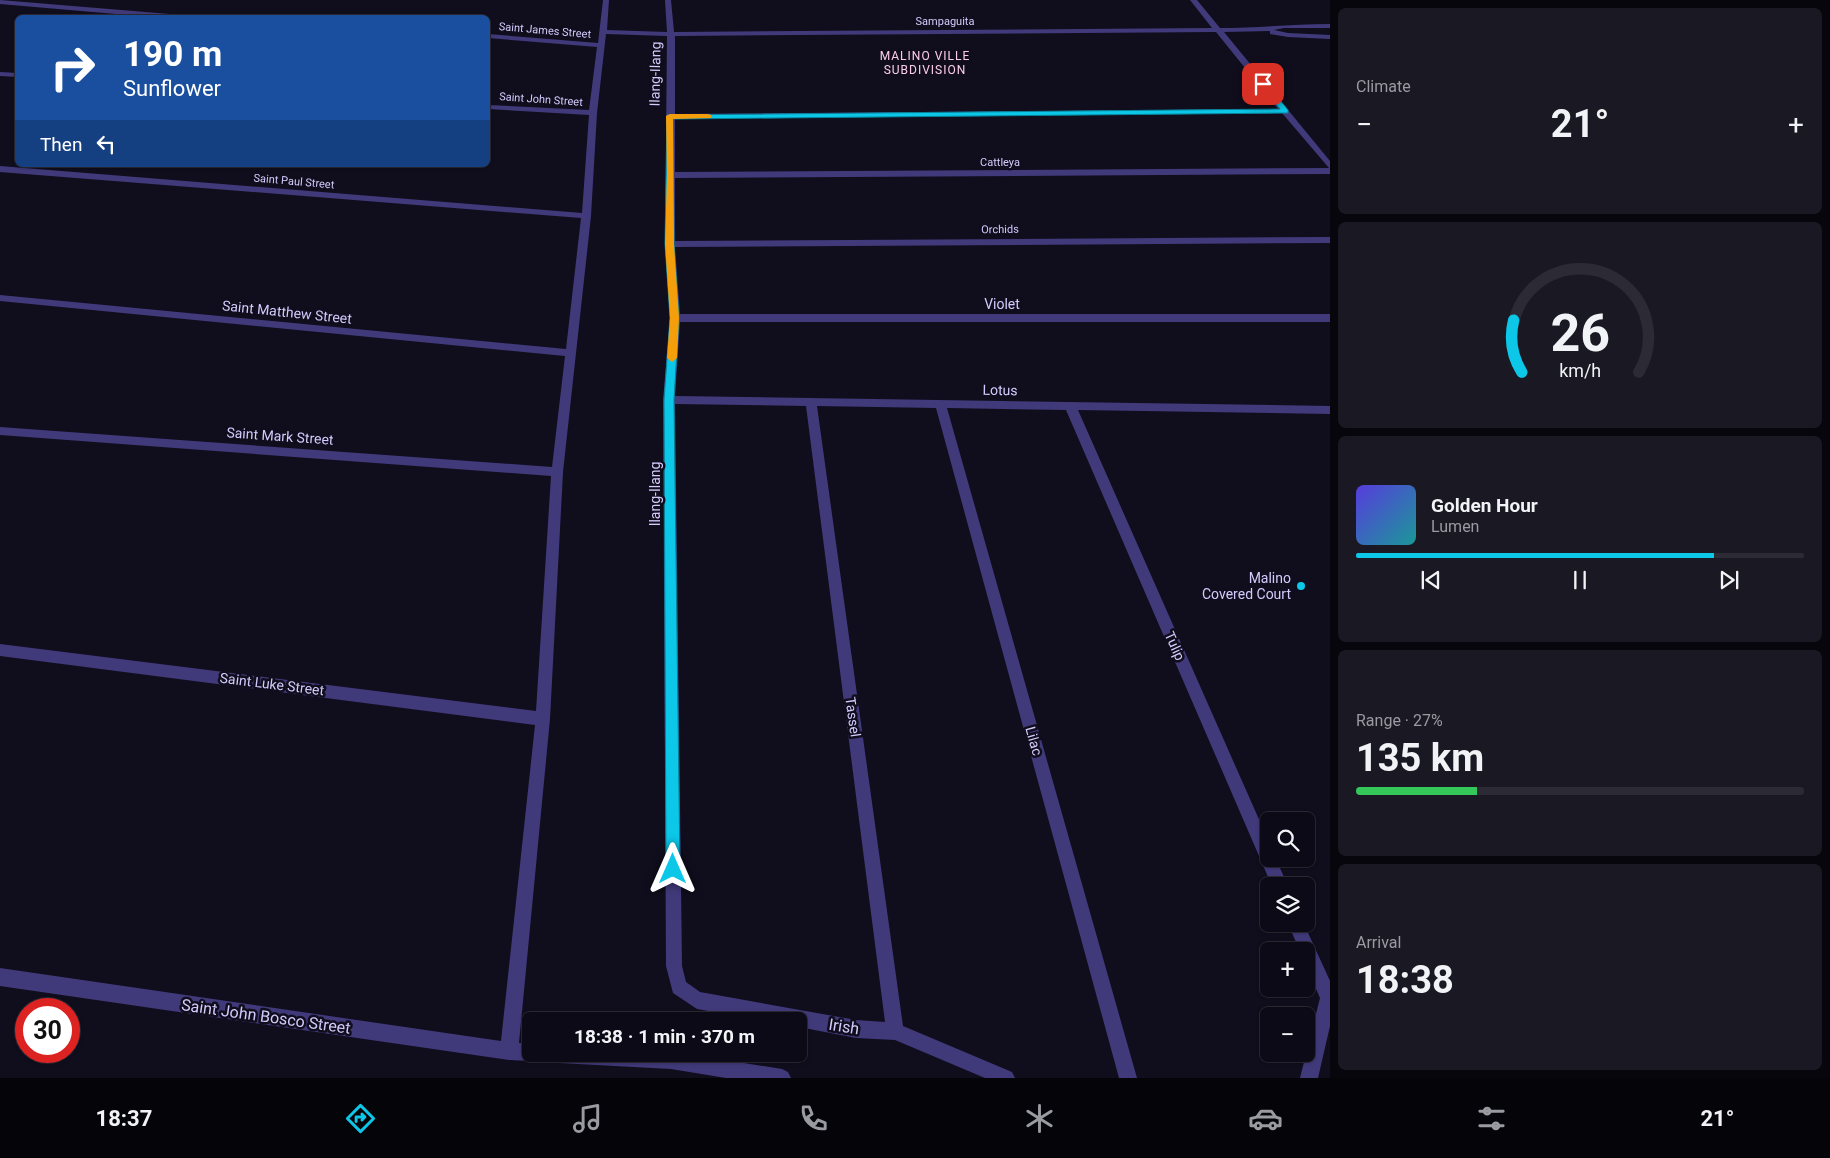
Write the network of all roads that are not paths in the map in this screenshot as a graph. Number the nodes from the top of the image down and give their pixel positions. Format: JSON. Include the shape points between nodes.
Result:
{"nodes":[{"id":1,"x":606,"y":0,"type":"edge"},
{"id":2,"x":668,"y":0,"type":"edge"},
{"id":3,"x":1193,"y":0,"type":"edge"},
{"id":4,"x":0,"y":2,"type":"edge"},
{"id":5,"x":158,"y":15,"type":"edge"},
{"id":6,"x":1330,"y":26,"type":"edge"},
{"id":7,"x":1219,"y":30,"type":"junction"},
{"id":8,"x":1264,"y":30,"type":"junction"},
{"id":9,"x":602,"y":32,"type":"junction"},
{"id":10,"x":671,"y":34,"type":"junction"},
{"id":11,"x":490,"y":36,"type":"edge"},
{"id":12,"x":1330,"y":37,"type":"edge"},
{"id":13,"x":601,"y":45,"type":"junction"},
{"id":14,"x":0,"y":74,"type":"edge"},
{"id":15,"x":15,"y":75,"type":"edge"},
{"id":16,"x":490,"y":107,"type":"edge"},
{"id":17,"x":1285,"y":112,"type":"junction"},
{"id":18,"x":593,"y":114,"type":"junction"},
{"id":19,"x":670,"y":116,"type":"junction"},
{"id":20,"x":1330,"y":166,"type":"edge"},
{"id":21,"x":0,"y":169,"type":"edge"},
{"id":22,"x":1330,"y":171,"type":"edge"},
{"id":23,"x":671,"y":175,"type":"junction"},
{"id":24,"x":586,"y":216,"type":"junction"},
{"id":25,"x":1330,"y":240,"type":"edge"},
{"id":26,"x":670,"y":244,"type":"junction"},
{"id":27,"x":0,"y":298,"type":"edge"},
{"id":28,"x":675,"y":318,"type":"junction"},
{"id":29,"x":1330,"y":318,"type":"edge"},
{"id":30,"x":571,"y":353,"type":"junction"},
{"id":31,"x":669,"y":400,"type":"junction"},
{"id":32,"x":811,"y":402,"type":"junction"},
{"id":33,"x":940,"y":404,"type":"junction"},
{"id":34,"x":1070,"y":406,"type":"junction"},
{"id":35,"x":1330,"y":410,"type":"edge"},
{"id":36,"x":0,"y":431,"type":"edge"},
{"id":37,"x":557,"y":472,"type":"junction"},
{"id":38,"x":0,"y":650,"type":"edge"},
{"id":39,"x":543,"y":718,"type":"junction"},
{"id":40,"x":1276,"y":877,"type":"edge"},
{"id":41,"x":1300,"y":932,"type":"edge"},
{"id":42,"x":0,"y":977,"type":"edge"},
{"id":43,"x":679,"y":987,"type":"joint"},
{"id":44,"x":1329,"y":997,"type":"edge"},
{"id":45,"x":895,"y":1031,"type":"junction"},
{"id":46,"x":509,"y":1051,"type":"junction"},
{"id":47,"x":522,"y":1052,"type":"edge"},
{"id":48,"x":683,"y":1062,"type":"edge"},
{"id":49,"x":782,"y":1078,"type":"edge"},
{"id":50,"x":1006,"y":1078,"type":"edge"},
{"id":51,"x":1128,"y":1078,"type":"edge"},
{"id":52,"x":1309,"y":1078,"type":"edge"}],
"edges":[{"from":1,"to":9,"type":"street"},
{"from":2,"to":10,"type":"street","name":"Ilang-Ilang"},
{"from":3,"to":7,"type":"street"},
{"from":4,"to":5,"type":"street"},
{"from":6,"to":8,"type":"street","via":[[1284,26]]},
{"from":7,"to":8,"type":"street","name":"Sampaguita"},
{"from":7,"to":10,"type":"street","name":"Sampaguita"},
{"from":7,"to":17,"type":"street"},
{"from":8,"to":12,"type":"street"},
{"from":9,"to":10,"type":"street","name":"Sampaguita"},
{"from":9,"to":13,"type":"street"},
{"from":10,"to":19,"type":"street","name":"Ilang-Ilang"},
{"from":11,"to":13,"type":"street","name":"Saint James Street"},
{"from":13,"to":18,"type":"street"},
{"from":14,"to":15,"type":"street"},
{"from":16,"to":18,"type":"street","name":"Saint John Street"},
{"from":17,"to":19,"type":"street"},
{"from":17,"to":20,"type":"street"},
{"from":18,"to":24,"type":"street"},
{"from":19,"to":23,"type":"street","name":"Ilang-Ilang"},
{"from":21,"to":24,"type":"street","name":"Saint Paul Street"},
{"from":22,"to":23,"type":"street","name":"Cattleya"},
{"from":23,"to":26,"type":"street","name":"Ilang-Ilang"},
{"from":24,"to":30,"type":"street"},
{"from":25,"to":26,"type":"street","name":"Orchids"},
{"from":26,"to":28,"type":"street","name":"Ilang-Ilang"},
{"from":27,"to":30,"type":"street","name":"Saint Matthew Street"},
{"from":28,"to":29,"type":"street","name":"Violet"},
{"from":28,"to":31,"type":"street","name":"Ilang-Ilang"},
{"from":30,"to":37,"type":"street"},
{"from":31,"to":32,"type":"street","name":"Lotus"},
{"from":31,"to":43,"type":"street","name":"Ilang-Ilang","via":[[674,966]]},
{"from":32,"to":33,"type":"street","name":"Lotus"},
{"from":32,"to":45,"type":"street","name":"Tassel"},
{"from":33,"to":34,"type":"street","name":"Lotus"},
{"from":33,"to":51,"type":"street","name":"Lilac"},
{"from":34,"to":35,"type":"street","name":"Lotus"},
{"from":34,"to":40,"type":"street","name":"Tulip"},
{"from":36,"to":37,"type":"street","name":"Saint Mark Street"},
{"from":37,"to":39,"type":"street"},
{"from":38,"to":39,"type":"street","name":"Saint Luke Street"},
{"from":39,"to":46,"type":"street"},
{"from":41,"to":44,"type":"street"},
{"from":42,"to":46,"type":"street","name":"Saint John Bosco Street"},
{"from":43,"to":45,"type":"street","name":"Irish","via":[[697,1000],[856,1029]]},
{"from":44,"to":52,"type":"street"},
{"from":45,"to":50,"type":"street","name":"Irish"},
{"from":46,"to":47,"type":"street","name":"Saint John Bosco Street"},
{"from":48,"to":49,"type":"street"}]}
